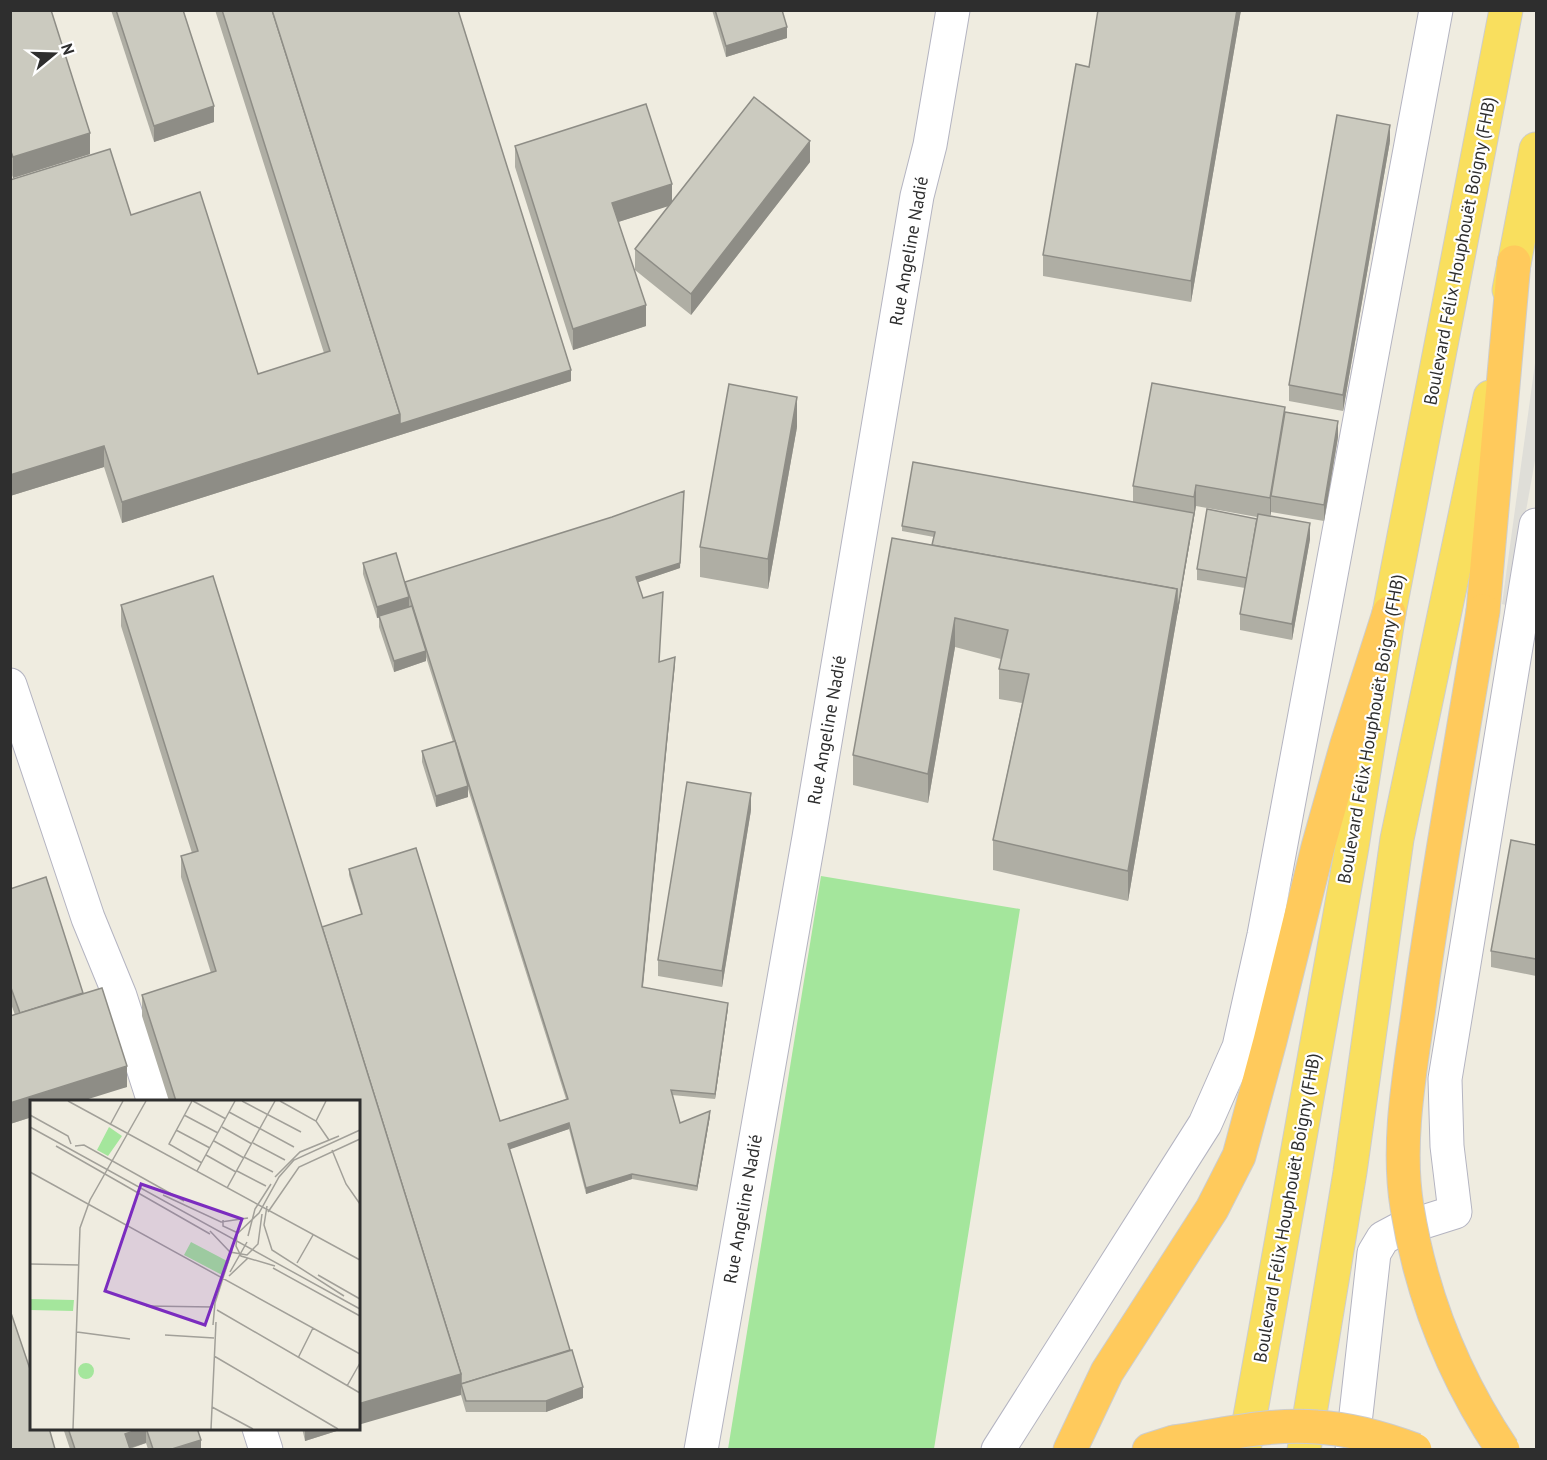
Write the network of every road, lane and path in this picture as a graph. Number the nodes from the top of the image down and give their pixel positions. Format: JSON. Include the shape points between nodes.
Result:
{"nodes":[{"id":1,"x":953,"y":10,"type":"edge"},
{"id":2,"x":1436,"y":10,"type":"edge"},
{"id":3,"x":1506,"y":10,"type":"edge"},
{"id":4,"x":1536,"y":149,"type":"edge"},
{"id":5,"x":1514,"y":262,"type":"junction"},
{"id":6,"x":1536,"y":525,"type":"edge"},
{"id":7,"x":1389,"y":613,"type":"junction"},
{"id":8,"x":10,"y":685,"type":"edge"},
{"id":9,"x":154,"y":1100,"type":"edge"},
{"id":10,"x":260,"y":1430,"type":"edge"},
{"id":11,"x":266,"y":1449,"type":"edge"},
{"id":12,"x":701,"y":1449,"type":"edge"},
{"id":13,"x":998,"y":1449,"type":"edge"},
{"id":14,"x":1070,"y":1449,"type":"edge"},
{"id":15,"x":1149,"y":1449,"type":"edge"},
{"id":16,"x":1244,"y":1449,"type":"edge"},
{"id":17,"x":1304,"y":1449,"type":"edge"},
{"id":18,"x":1352,"y":1449,"type":"edge"},
{"id":19,"x":1415,"y":1449,"type":"edge"},
{"id":20,"x":1503,"y":1449,"type":"edge"}],
"edges":[{"from":1,"to":12,"type":"street","name":"Rue Angeline Nadié","via":[[930,145],[917,196]]},
{"from":2,"to":13,"type":"street","via":[[1264,935],[1239,1047],[1205,1124]]},
{"from":3,"to":7,"type":"highway","name":"Boulevard Félix Houphouët Boigny (FHB)"},
{"from":4,"to":5,"type":"highway"},
{"from":5,"to":17,"type":"highway","via":[[1485,426],[1398,838],[1350,1172]]},
{"from":5,"to":20,"type":"highway","bridge":true,"via":[[1483,611],[1426,956],[1403,1150],[1406,1206],[1424,1284],[1446,1345],[1482,1419]]},
{"from":6,"to":18,"type":"street","via":[[1445,1079],[1447,1146],[1455,1212],[1398,1230],[1383,1238],[1374,1253]]},
{"from":7,"to":14,"type":"highway","via":[[1318,847],[1239,1156],[1212,1209],[1107,1372]]},
{"from":7,"to":16,"type":"highway","name":"Boulevard Félix Houphouët Boigny (FHB)","via":[[1350,858]]},
{"from":8,"to":9,"type":"street","via":[[87,918],[120,996]]},
{"from":10,"to":11,"type":"street"},
{"from":15,"to":19,"type":"highway","bridge":true,"via":[[1272,1428],[1316,1426],[1376,1436]]}]}
